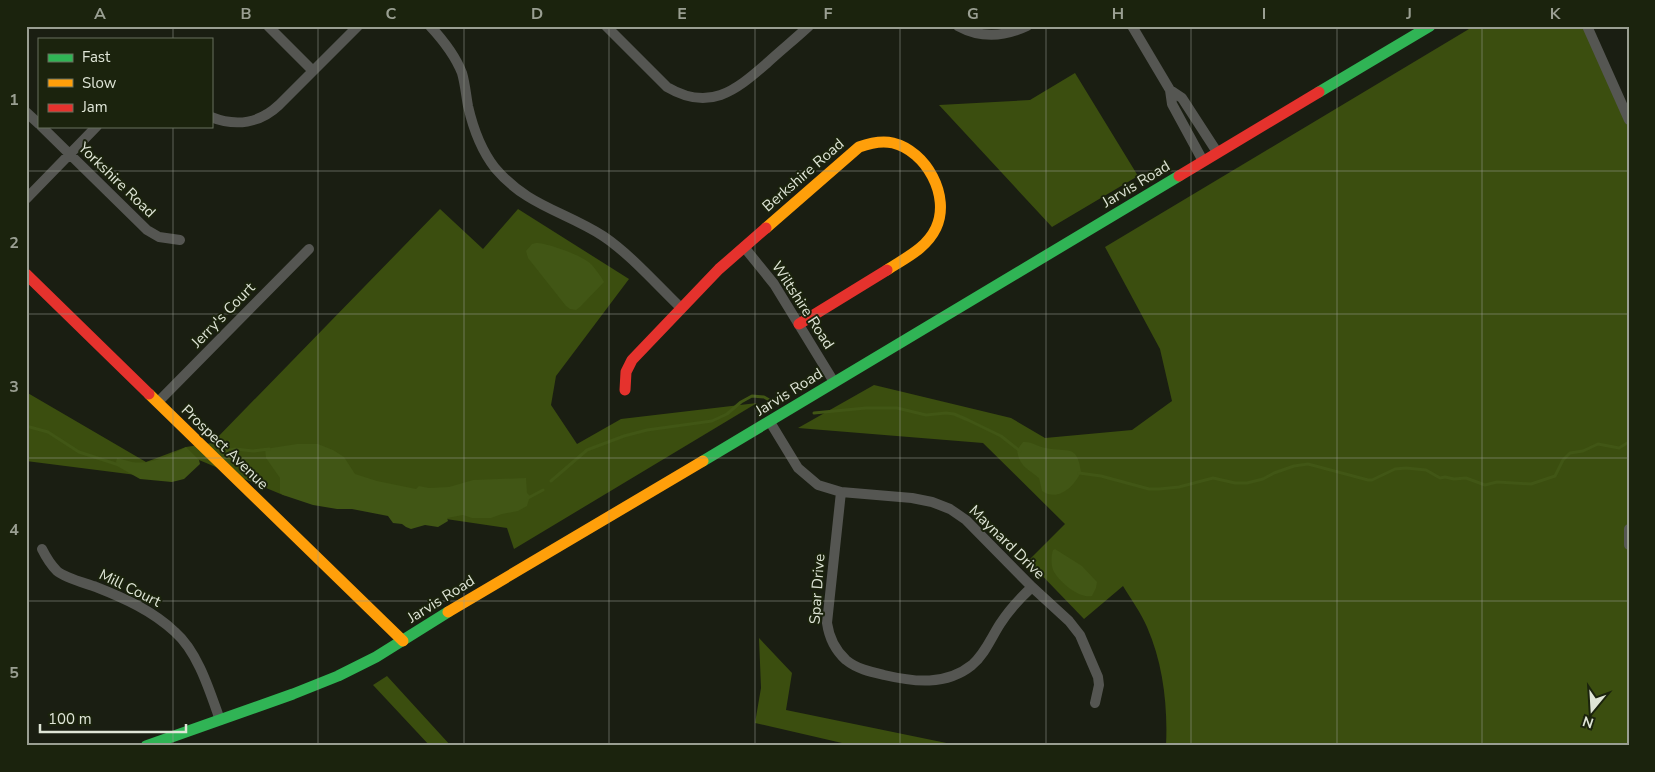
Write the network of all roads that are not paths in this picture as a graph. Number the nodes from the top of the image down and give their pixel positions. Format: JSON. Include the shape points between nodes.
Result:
{"nodes":[{"id":1,"x":268,"y":26,"type":"edge"},
{"id":2,"x":358,"y":26,"type":"edge"},
{"id":3,"x":430,"y":26,"type":"edge"},
{"id":4,"x":606,"y":26,"type":"edge"},
{"id":5,"x":810,"y":26,"type":"edge"},
{"id":6,"x":958,"y":26,"type":"edge"},
{"id":7,"x":1027,"y":26,"type":"edge"},
{"id":8,"x":1132,"y":26,"type":"edge"},
{"id":9,"x":1430,"y":26,"type":"edge"},
{"id":10,"x":1587,"y":26,"type":"edge"},
{"id":11,"x":313,"y":72,"type":"junction"},
{"id":12,"x":1170,"y":90,"type":"junction"},
{"id":13,"x":26,"y":112,"type":"edge"},
{"id":14,"x":212,"y":117,"type":"edge"},
{"id":15,"x":1629,"y":120,"type":"edge"},
{"id":16,"x":38,"y":123,"type":"edge"},
{"id":17,"x":43,"y":128,"type":"edge"},
{"id":18,"x":95,"y":128,"type":"edge"},
{"id":19,"x":1217,"y":152,"type":"junction"},
{"id":20,"x":70,"y":155,"type":"junction"},
{"id":21,"x":1203,"y":161,"type":"junction"},
{"id":22,"x":26,"y":199,"type":"edge"},
{"id":23,"x":180,"y":240,"type":"dead end"},
{"id":24,"x":744,"y":247,"type":"junction"},
{"id":25,"x":308,"y":249,"type":"dead end"},
{"id":26,"x":26,"y":274,"type":"edge"},
{"id":27,"x":681,"y":308,"type":"junction"},
{"id":28,"x":799,"y":324,"type":"junction"},
{"id":29,"x":834,"y":382,"type":"junction"},
{"id":30,"x":625,"y":390,"type":"dead end"},
{"id":31,"x":158,"y":402,"type":"junction"},
{"id":32,"x":770,"y":422,"type":"junction"},
{"id":33,"x":841,"y":492,"type":"junction"},
{"id":34,"x":1629,"y":529,"type":"edge"},
{"id":35,"x":1629,"y":545,"type":"edge"},
{"id":36,"x":42,"y":549,"type":"dead end"},
{"id":37,"x":1032,"y":587,"type":"junction"},
{"id":38,"x":403,"y":641,"type":"junction"},
{"id":39,"x":1095,"y":703,"type":"dead end"},
{"id":40,"x":220,"y":720,"type":"junction"},
{"id":41,"x":146,"y":746,"type":"edge"}],
"edges":[{"from":1,"to":11,"type":"street"},
{"from":2,"to":11,"type":"street"},
{"from":3,"to":27,"type":"street","via":[[447,45],[459,66],[475,132],[497,170],[531,200],[590,228],[616,246]]},
{"from":4,"to":5,"type":"street","via":[[667,88],[686,96],[704,98],[737,88]]},
{"from":6,"to":7,"type":"street","via":[[991,35]]},
{"from":8,"to":12,"type":"street"},
{"from":9,"to":19,"type":"street","name":"Jarvis Road"},
{"from":10,"to":15,"type":"street"},
{"from":11,"to":14,"type":"street","via":[[260,118],[232,122]]},
{"from":12,"to":19,"type":"street","via":[[1182,98]]},
{"from":12,"to":21,"type":"street","via":[[1172,104]]},
{"from":13,"to":16,"type":"street","name":"Yorkshire Road"},
{"from":17,"to":20,"type":"street","name":"Yorkshire Road"},
{"from":18,"to":20,"type":"street"},
{"from":19,"to":21,"type":"street","name":"Jarvis Road"},
{"from":20,"to":22,"type":"street"},
{"from":20,"to":23,"type":"street","name":"Yorkshire Road","via":[[148,230],[159,237]]},
{"from":21,"to":29,"type":"street","name":"Jarvis Road"},
{"from":24,"to":27,"type":"street","name":"Berkshire Road"},
{"from":24,"to":28,"type":"street","name":"Wiltshire Road","via":[[770,277]]},
{"from":24,"to":28,"type":"street","name":"Berkshire Road","via":[[866,144],[886,141],[902,145],[933,176],[939,190],[941,211],[937,226],[925,245]]},
{"from":25,"to":31,"type":"street","name":"Jerry's Court"},
{"from":26,"to":31,"type":"street","name":"Prospect Avenue"},
{"from":27,"to":30,"type":"street","name":"Berkshire Road","via":[[630,362]]},
{"from":28,"to":29,"type":"street","name":"Wiltshire Road"},
{"from":29,"to":32,"type":"street","name":"Jarvis Road"},
{"from":31,"to":38,"type":"street","name":"Prospect Avenue"},
{"from":32,"to":33,"type":"street","name":"Maynard Drive","via":[[804,475],[818,485]]},
{"from":32,"to":38,"type":"street","name":"Jarvis Road"},
{"from":33,"to":37,"type":"street","name":"Maynard Drive","via":[[912,498],[950,509],[966,520]]},
{"from":33,"to":37,"type":"street","name":"Spar Drive","via":[[827,623],[835,647],[845,660],[860,668],[915,681],[938,680],[957,674],[978,658],[1007,614]]},
{"from":34,"to":35,"type":"street"},
{"from":36,"to":40,"type":"street","name":"Mill Court","via":[[59,572],[130,602],[153,614],[177,633],[206,680]]},
{"from":37,"to":39,"type":"street","name":"Maynard Drive","via":[[1080,635],[1098,677]]},
{"from":38,"to":40,"type":"street","name":"Jarvis Road","via":[[338,676]]},
{"from":40,"to":41,"type":"street","name":"Jarvis Road"}]}
